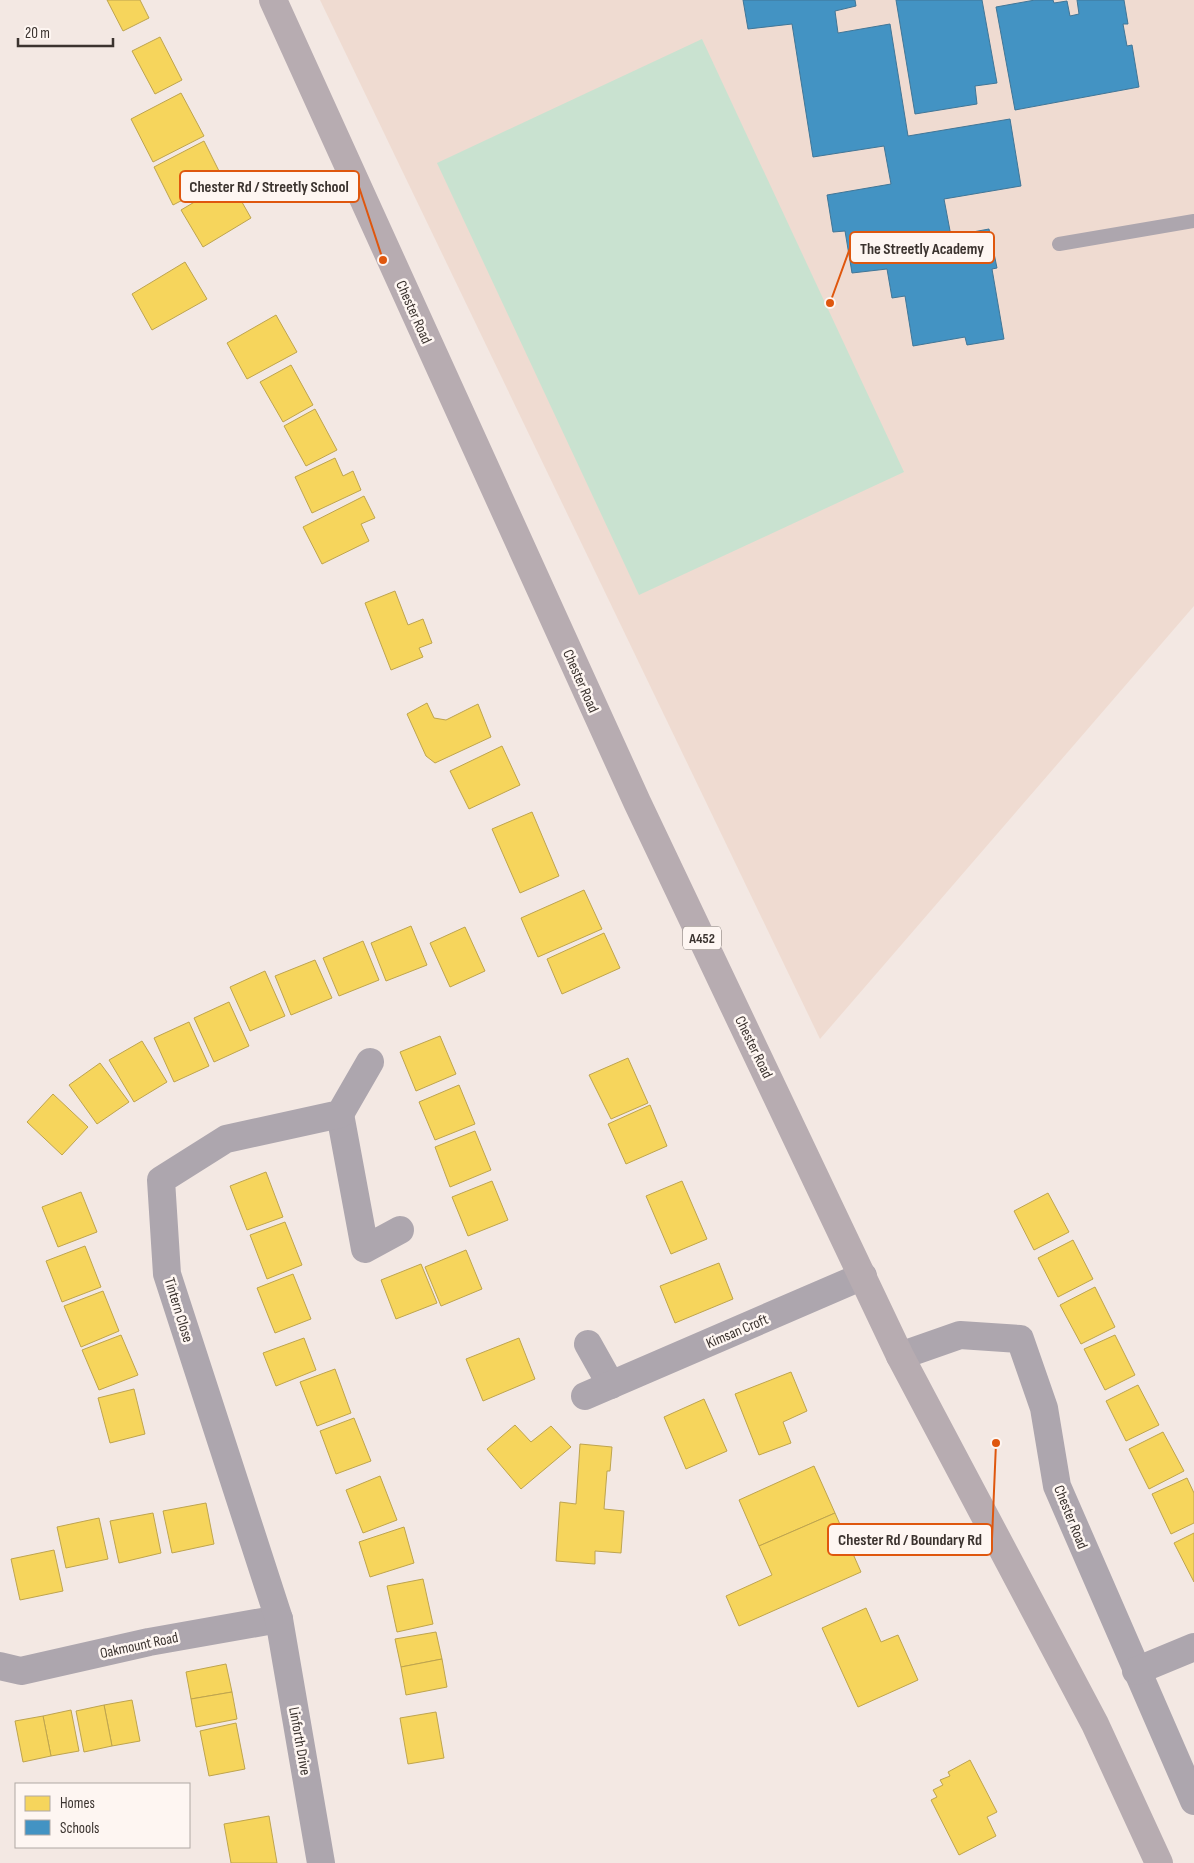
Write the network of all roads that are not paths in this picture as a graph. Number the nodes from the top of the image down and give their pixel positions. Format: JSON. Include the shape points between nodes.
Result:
{"nodes":[{"id":1,"x":273,"y":0,"type":"edge"},
{"id":2,"x":1194,"y":222,"type":"edge"},
{"id":3,"x":1059,"y":244,"type":"dead end"},
{"id":4,"x":370,"y":1062,"type":"dead end"},
{"id":5,"x":340,"y":1114,"type":"junction"},
{"id":6,"x":400,"y":1230,"type":"dead end"},
{"id":7,"x":863,"y":1276,"type":"junction"},
{"id":8,"x":588,"y":1344,"type":"dead end"},
{"id":9,"x":900,"y":1356,"type":"junction"},
{"id":10,"x":611,"y":1385,"type":"junction"},
{"id":11,"x":585,"y":1396,"type":"dead end"},
{"id":12,"x":279,"y":1619,"type":"junction"},
{"id":13,"x":1194,"y":1647,"type":"edge"},
{"id":14,"x":0,"y":1666,"type":"edge"},
{"id":15,"x":1136,"y":1670,"type":"junction"},
{"id":16,"x":1194,"y":1802,"type":"edge"},
{"id":17,"x":321,"y":1863,"type":"edge"},
{"id":18,"x":1159,"y":1863,"type":"edge"}],
"edges":[{"from":1,"to":7,"type":"highway","name":"Chester Road","number":"A452","via":[[637,802]]},
{"from":2,"to":3,"type":"lane"},
{"from":4,"to":5,"type":"street"},
{"from":5,"to":6,"type":"street","via":[[365,1249]]},
{"from":5,"to":12,"type":"street","name":"Tintern Close","via":[[226,1139],[161,1180],[167,1274]]},
{"from":7,"to":9,"type":"highway","name":"Chester Road","number":"A452"},
{"from":7,"to":10,"type":"street","name":"Kimsan Croft"},
{"from":8,"to":10,"type":"street"},
{"from":9,"to":15,"type":"street","name":"Chester Road","via":[[960,1335],[1020,1339],[1044,1408],[1057,1486]]},
{"from":9,"to":18,"type":"highway","name":"Chester Road","number":"A452","via":[[1094,1724]]},
{"from":10,"to":11,"type":"street","name":"Kimsan Croft"},
{"from":12,"to":14,"type":"street","name":"Oakmount Road","via":[[150,1642],[21,1671]]},
{"from":12,"to":17,"type":"street","name":"Linforth Drive"},
{"from":13,"to":15,"type":"street"},
{"from":15,"to":16,"type":"street","name":"Chester Road"}]}
